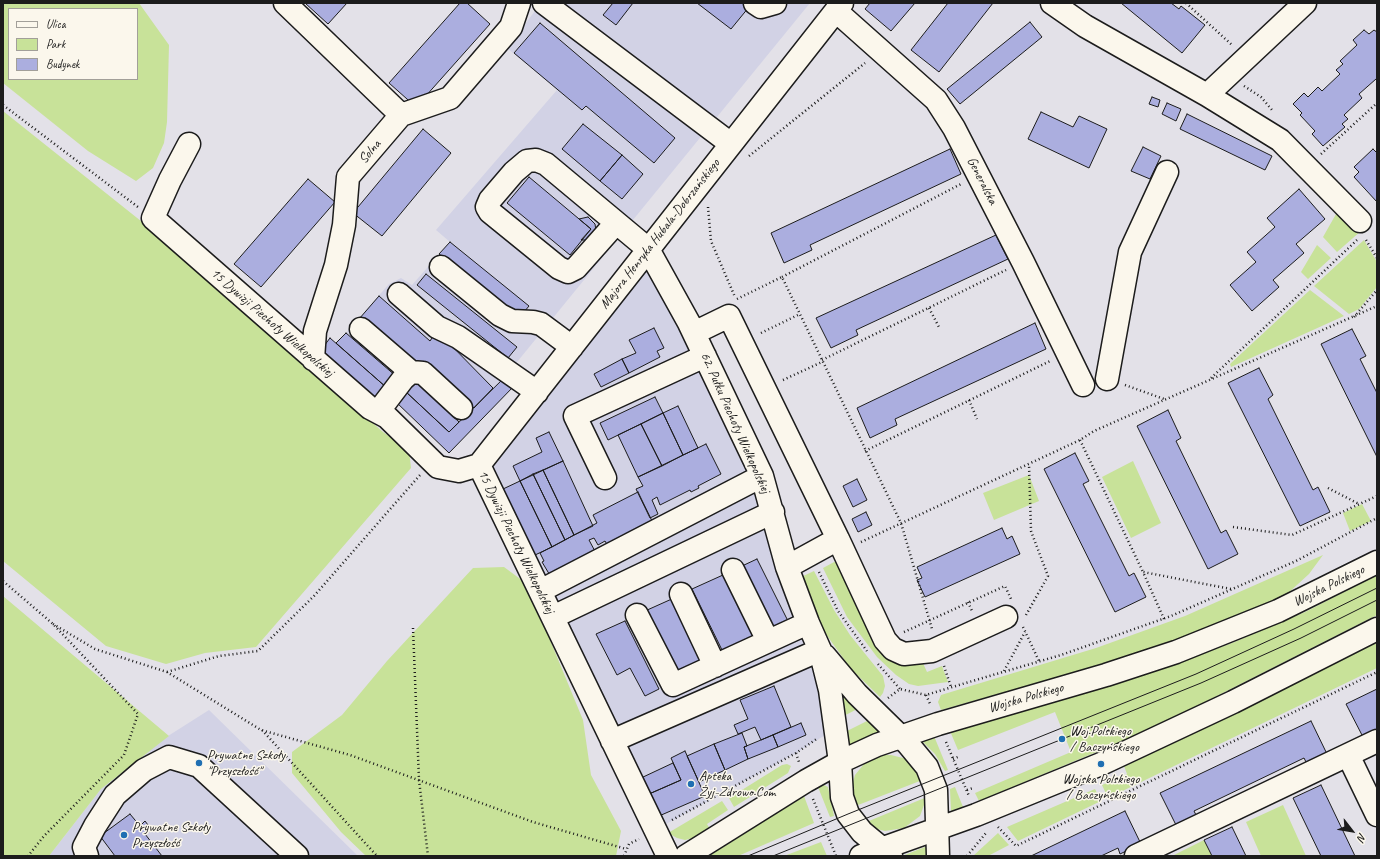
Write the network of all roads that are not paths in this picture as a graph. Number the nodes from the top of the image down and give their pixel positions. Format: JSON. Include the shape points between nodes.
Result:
{"nodes":[{"id":1,"x":285,"y":3,"type":"edge"},
{"id":2,"x":518,"y":3,"type":"edge"},
{"id":3,"x":544,"y":3,"type":"edge"},
{"id":4,"x":755,"y":3,"type":"edge"},
{"id":5,"x":775,"y":3,"type":"edge"},
{"id":6,"x":1052,"y":3,"type":"edge"},
{"id":7,"x":1305,"y":3,"type":"edge"},
{"id":8,"x":839,"y":7,"type":"edge"},
{"id":9,"x":1207,"y":95,"type":"junction"},
{"id":10,"x":401,"y":115,"type":"junction"},
{"id":11,"x":189,"y":144,"type":"dead end"},
{"id":12,"x":731,"y":144,"type":"junction"},
{"id":13,"x":1167,"y":172,"type":"dead end"},
{"id":14,"x":616,"y":223,"type":"junction"},
{"id":15,"x":1360,"y":231,"type":"road end"},
{"id":16,"x":648,"y":249,"type":"junction"},
{"id":17,"x":441,"y":267,"type":"dead end"},
{"id":18,"x":399,"y":294,"type":"dead end"},
{"id":19,"x":361,"y":329,"type":"dead end"},
{"id":20,"x":694,"y":333,"type":"junction"},
{"id":21,"x":572,"y":347,"type":"junction"},
{"id":22,"x":705,"y":356,"type":"junction"},
{"id":23,"x":313,"y":359,"type":"junction"},
{"id":24,"x":411,"y":372,"type":"junction"},
{"id":25,"x":1107,"y":379,"type":"dead end"},
{"id":26,"x":1083,"y":385,"type":"dead end"},
{"id":27,"x":537,"y":392,"type":"junction"},
{"id":28,"x":461,"y":408,"type":"dead end"},
{"id":29,"x":378,"y":412,"type":"junction"},
{"id":30,"x":479,"y":465,"type":"junction"},
{"id":31,"x":762,"y":476,"type":"junction"},
{"id":32,"x":605,"y":478,"type":"dead end"},
{"id":33,"x":773,"y":512,"type":"junction"},
{"id":34,"x":841,"y":545,"type":"junction"},
{"id":35,"x":1377,"y":562,"type":"edge"},
{"id":36,"x":787,"y":567,"type":"junction"},
{"id":37,"x":733,"y":570,"type":"dead end"},
{"id":38,"x":540,"y":591,"type":"junction"},
{"id":39,"x":681,"y":594,"type":"dead end"},
{"id":40,"x":637,"y":615,"type":"dead end"},
{"id":41,"x":553,"y":617,"type":"junction"},
{"id":42,"x":1016,"y":617,"type":"road end"},
{"id":43,"x":808,"y":623,"type":"junction"},
{"id":44,"x":1377,"y":629,"type":"edge"},
{"id":45,"x":768,"y":641,"type":"junction"},
{"id":46,"x":820,"y":650,"type":"junction"},
{"id":47,"x":715,"y":666,"type":"junction"},
{"id":48,"x":900,"y":736,"type":"junction"},
{"id":49,"x":612,"y":741,"type":"junction"},
{"id":50,"x":1377,"y":741,"type":"edge"},
{"id":51,"x":1348,"y":755,"type":"junction"},
{"id":52,"x":840,"y":762,"type":"junction"},
{"id":53,"x":1377,"y":815,"type":"edge"},
{"id":54,"x":936,"y":830,"type":"junction"},
{"id":55,"x":886,"y":852,"type":"edge"},
{"id":56,"x":87,"y":856,"type":"edge"},
{"id":57,"x":297,"y":856,"type":"edge"},
{"id":58,"x":668,"y":856,"type":"edge"},
{"id":59,"x":686,"y":856,"type":"edge"},
{"id":60,"x":861,"y":856,"type":"edge"},
{"id":61,"x":938,"y":856,"type":"edge"},
{"id":62,"x":1136,"y":856,"type":"edge"}],
"edges":[{"from":1,"to":10,"type":"street"},
{"from":2,"to":10,"type":"street","via":[[511,27],[450,98]]},
{"from":3,"to":12,"type":"street"},
{"from":4,"to":5,"type":"street","via":[[761,7]]},
{"from":6,"to":9,"type":"street","via":[[1086,26]]},
{"from":7,"to":9,"type":"street"},
{"from":8,"to":12,"type":"street","name":"Majora Henryka Hubala-Dobrzańskiego"},
{"from":8,"to":26,"type":"street","name":"Generalska","via":[[880,50],[936,100],[954,128]]},
{"from":9,"to":15,"type":"street","via":[[1280,140]]},
{"from":10,"to":23,"type":"street","name":"Solna","via":[[348,177],[344,225],[315,331]]},
{"from":11,"to":23,"type":"street","name":"15 Dywizji Piechoty Wielkopolskiej","via":[[152,218]]},
{"from":12,"to":16,"type":"street","name":"Majora Henryka Hubala-Dobrzańskiego"},
{"from":13,"to":25,"type":"street","via":[[1130,252]]},
{"from":14,"to":14,"type":"street","via":[[546,164],[536,160],[527,161],[514,172],[487,207],[553,264],[568,272],[576,268]]},
{"from":14,"to":16,"type":"street"},
{"from":16,"to":20,"type":"street","name":"62. Pułku Piechoty Wielkopolskiej"},
{"from":16,"to":21,"type":"street","name":"Majora Henryka Hubala-Dobrzańskiego"},
{"from":17,"to":21,"type":"street","via":[[500,315],[512,321],[541,324]]},
{"from":18,"to":27,"type":"street","via":[[437,327],[458,336]]},
{"from":19,"to":24,"type":"street"},
{"from":20,"to":22,"type":"street","name":"62. Pułku Piechoty Wielkopolskiej"},
{"from":20,"to":34,"type":"street","via":[[729,316]]},
{"from":21,"to":27,"type":"street","name":"Majora Henryka Hubala-Dobrzańskiego"},
{"from":22,"to":31,"type":"street","name":"62. Pułku Piechoty Wielkopolskiej"},
{"from":22,"to":32,"type":"street","via":[[575,416]]},
{"from":23,"to":29,"type":"street","name":"15 Dywizji Piechoty Wielkopolskiej"},
{"from":24,"to":28,"type":"street","via":[[423,373]]},
{"from":24,"to":29,"type":"street"},
{"from":27,"to":30,"type":"street","name":"Majora Henryka Hubala-Dobrzańskiego"},
{"from":29,"to":30,"type":"street","name":"15 Dywizji Piechoty Wielkopolskiej","via":[[387,417],[438,467],[449,470],[470,469]]},
{"from":30,"to":38,"type":"street","name":"15 Dywizji Piechoty Wielkopolskiej"},
{"from":31,"to":33,"type":"street","name":"62. Pułku Piechoty Wielkopolskiej"},
{"from":31,"to":38,"type":"street"},
{"from":33,"to":36,"type":"street","name":"62. Pułku Piechoty Wielkopolskiej"},
{"from":33,"to":41,"type":"street"},
{"from":34,"to":36,"type":"street"},
{"from":34,"to":42,"type":"street","via":[[885,640],[893,649],[904,654],[932,651]]},
{"from":35,"to":48,"type":"street","name":"Wojska Polskiego","via":[[1265,617],[1176,652]]},
{"from":36,"to":43,"type":"street","name":"62. Pułku Piechoty Wielkopolskiej"},
{"from":37,"to":45,"type":"street"},
{"from":38,"to":41,"type":"street","name":"15 Dywizji Piechoty Wielkopolskiej"},
{"from":39,"to":47,"type":"street"},
{"from":40,"to":47,"type":"street","via":[[673,686]]},
{"from":41,"to":49,"type":"street","name":"15 Dywizji Piechoty Wielkopolskiej"},
{"from":43,"to":45,"type":"street"},
{"from":43,"to":46,"type":"street","name":"62. Pułku Piechoty Wielkopolskiej"},
{"from":44,"to":54,"type":"street","via":[[1148,743],[1038,790],[980,824]]},
{"from":45,"to":47,"type":"street"},
{"from":46,"to":48,"type":"street","via":[[844,680]]},
{"from":46,"to":49,"type":"street"},
{"from":46,"to":52,"type":"street","via":[[830,690]]},
{"from":48,"to":52,"type":"street","name":"Wojska Polskiego"},
{"from":48,"to":54,"type":"street","via":[[920,756],[933,780],[936,790]]},
{"from":49,"to":58,"type":"street","name":"15 Dywizji Piechoty Wielkopolskiej"},
{"from":50,"to":51,"type":"street"},
{"from":51,"to":53,"type":"street"},
{"from":51,"to":62,"type":"street"},
{"from":52,"to":55,"type":"street","via":[[842,797],[848,814],[862,832]]},
{"from":52,"to":59,"type":"street","name":"Wojska Polskiego"},
{"from":54,"to":55,"type":"street"},
{"from":54,"to":61,"type":"street"},
{"from":55,"to":60,"type":"street"},
{"from":56,"to":57,"type":"street","via":[[84,848],[115,796],[144,770],[169,757],[199,766]]}]}
